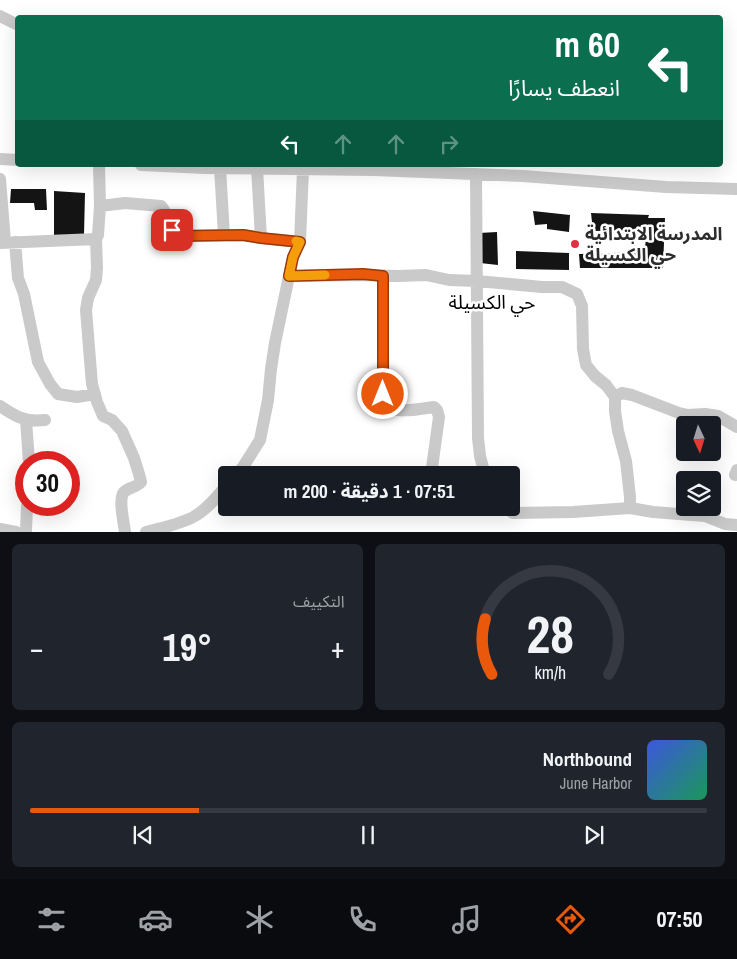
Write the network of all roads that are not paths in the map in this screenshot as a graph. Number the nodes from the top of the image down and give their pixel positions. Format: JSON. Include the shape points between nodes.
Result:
{"nodes":[{"id":1,"x":0,"y":16,"type":"edge"},
{"id":2,"x":15,"y":24,"type":"edge"},
{"id":3,"x":0,"y":159,"type":"edge"},
{"id":4,"x":15,"y":160,"type":"edge"},
{"id":5,"x":99,"y":167,"type":"edge"},
{"id":6,"x":194,"y":167,"type":"edge"},
{"id":7,"x":373,"y":167,"type":"edge"},
{"id":8,"x":220,"y":168,"type":"junction"},
{"id":9,"x":257,"y":168,"type":"junction"},
{"id":10,"x":303,"y":169,"type":"junction"},
{"id":11,"x":476,"y":174,"type":"junction"},
{"id":12,"x":0,"y":179,"type":"edge"},
{"id":13,"x":737,"y":190,"type":"edge"},
{"id":14,"x":100,"y":206,"type":"junction"},
{"id":15,"x":224,"y":235,"type":"junction"},
{"id":16,"x":261,"y":238,"type":"junction"},
{"id":17,"x":96,"y":239,"type":"junction"},
{"id":18,"x":7,"y":242,"type":"edge"},
{"id":19,"x":300,"y":242,"type":"junction"},
{"id":20,"x":289,"y":276,"type":"junction"},
{"id":21,"x":383,"y":276,"type":"junction"},
{"id":22,"x":477,"y":281,"type":"junction"},
{"id":23,"x":95,"y":394,"type":"junction"},
{"id":24,"x":615,"y":397,"type":"junction"},
{"id":25,"x":0,"y":406,"type":"edge"},
{"id":26,"x":26,"y":420,"type":"junction"},
{"id":27,"x":45,"y":420,"type":"dead end"},
{"id":28,"x":737,"y":427,"type":"edge"},
{"id":29,"x":28,"y":451,"type":"edge"},
{"id":30,"x":244,"y":466,"type":"edge"},
{"id":31,"x":432,"y":466,"type":"edge"},
{"id":32,"x":483,"y":466,"type":"edge"},
{"id":33,"x":218,"y":495,"type":"edge"},
{"id":34,"x":630,"y":508,"type":"junction"},
{"id":35,"x":520,"y":512,"type":"edge"},
{"id":36,"x":27,"y":516,"type":"edge"},
{"id":37,"x":737,"y":525,"type":"edge"},
{"id":38,"x":0,"y":530,"type":"edge"},
{"id":39,"x":16,"y":532,"type":"edge"},
{"id":40,"x":26,"y":532,"type":"edge"},
{"id":41,"x":125,"y":532,"type":"edge"},
{"id":42,"x":146,"y":532,"type":"edge"}],
"edges":[{"from":1,"to":2,"type":"street"},
{"from":3,"to":4,"type":"street"},
{"from":5,"to":14,"type":"street"},
{"from":6,"to":8,"type":"street"},
{"from":7,"to":10,"type":"street"},
{"from":7,"to":11,"type":"street"},
{"from":8,"to":9,"type":"street"},
{"from":8,"to":15,"type":"street"},
{"from":9,"to":10,"type":"street"},
{"from":9,"to":16,"type":"street"},
{"from":10,"to":19,"type":"street"},
{"from":11,"to":13,"type":"street"},
{"from":11,"to":22,"type":"street"},
{"from":12,"to":18,"type":"street"},
{"from":14,"to":15,"type":"street","via":[[126,203],[161,206],[178,236]]},
{"from":14,"to":17,"type":"street"},
{"from":15,"to":16,"type":"street"},
{"from":16,"to":19,"type":"street"},
{"from":17,"to":18,"type":"street"},
{"from":17,"to":23,"type":"street","via":[[96,280],[86,310]]},
{"from":18,"to":23,"type":"street","via":[[26,304],[38,362],[50,384],[58,394],[77,397]]},
{"from":19,"to":20,"type":"street"},
{"from":20,"to":21,"type":"street"},
{"from":20,"to":30,"type":"street","via":[[260,440]]},
{"from":21,"to":22,"type":"street"},
{"from":21,"to":31,"type":"street","via":[[384,406],[396,410],[434,407],[437,410]]},
{"from":22,"to":24,"type":"street","via":[[562,287],[577,294],[582,306],[586,365]]},
{"from":22,"to":32,"type":"street","via":[[478,438]]},
{"from":23,"to":41,"type":"street","via":[[103,416],[122,431],[139,474],[138,486],[122,496]]},
{"from":24,"to":28,"type":"street","via":[[622,393],[679,413],[718,416]]},
{"from":24,"to":34,"type":"street"},
{"from":25,"to":26,"type":"street"},
{"from":26,"to":27,"type":"street"},
{"from":26,"to":29,"type":"street"},
{"from":33,"to":42,"type":"street","via":[[195,516]]},
{"from":34,"to":35,"type":"street"},
{"from":34,"to":37,"type":"street","via":[[705,516]]},
{"from":36,"to":40,"type":"street"},
{"from":38,"to":39,"type":"street"}]}
